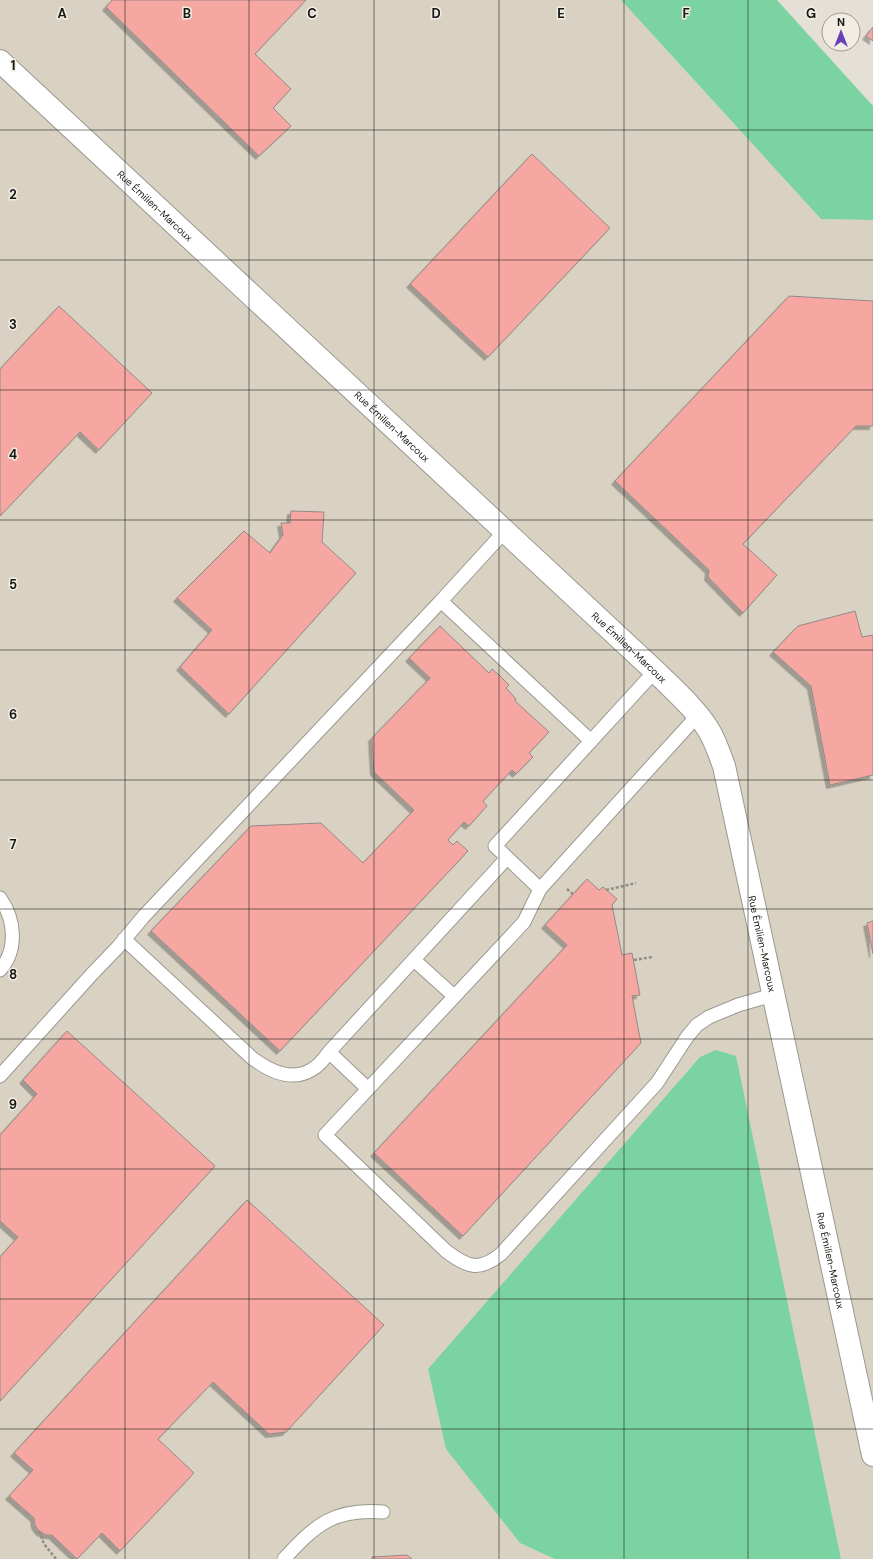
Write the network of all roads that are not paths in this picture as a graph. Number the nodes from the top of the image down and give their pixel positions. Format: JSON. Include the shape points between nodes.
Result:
{"nodes":[{"id":1,"x":0,"y":61,"type":"edge"},
{"id":2,"x":504,"y":532,"type":"junction"},
{"id":3,"x":441,"y":600,"type":"junction"},
{"id":4,"x":655,"y":671,"type":"junction"},
{"id":5,"x":698,"y":715,"type":"junction"},
{"id":6,"x":591,"y":741,"type":"junction"},
{"id":7,"x":507,"y":858,"type":"junction"},
{"id":8,"x":540,"y":889,"type":"junction"},
{"id":9,"x":0,"y":898,"type":"edge"},
{"id":10,"x":124,"y":939,"type":"junction"},
{"id":11,"x":414,"y":960,"type":"junction"},
{"id":12,"x":0,"y":970,"type":"edge"},
{"id":13,"x":773,"y":995,"type":"junction"},
{"id":14,"x":454,"y":996,"type":"junction"},
{"id":15,"x":329,"y":1052,"type":"junction"},
{"id":16,"x":0,"y":1076,"type":"edge"},
{"id":17,"x":368,"y":1089,"type":"junction"},
{"id":18,"x":873,"y":1455,"type":"edge"},
{"id":19,"x":383,"y":1512,"type":"dead end"},
{"id":20,"x":284,"y":1559,"type":"edge"}],
"edges":[{"from":1,"to":2,"type":"street","name":"Rue Émilien-Marcoux"},
{"from":2,"to":3,"type":"lane"},
{"from":2,"to":4,"type":"street","name":"Rue Émilien-Marcoux"},
{"from":3,"to":6,"type":"lane"},
{"from":3,"to":10,"type":"lane"},
{"from":4,"to":5,"type":"street","name":"Rue Émilien-Marcoux"},
{"from":4,"to":6,"type":"lane"},
{"from":5,"to":8,"type":"lane"},
{"from":5,"to":13,"type":"street","name":"Rue Émilien-Marcoux","via":[[716,744],[724,766]]},
{"from":6,"to":7,"type":"lane","via":[[495,846]]},
{"from":7,"to":8,"type":"lane"},
{"from":7,"to":11,"type":"lane"},
{"from":8,"to":14,"type":"lane","via":[[524,922]]},
{"from":9,"to":12,"type":"lane","via":[[7,911],[13,935],[9,959]]},
{"from":10,"to":15,"type":"lane","via":[[265,1068],[276,1073],[302,1074],[311,1071]]},
{"from":10,"to":16,"type":"lane"},
{"from":11,"to":14,"type":"lane"},
{"from":11,"to":15,"type":"lane"},
{"from":13,"to":17,"type":"lane","via":[[738,1005],[708,1017],[697,1025],[657,1083],[501,1254],[492,1262],[480,1266],[459,1262],[325,1135]]},
{"from":13,"to":18,"type":"street","name":"Rue Émilien-Marcoux"},
{"from":14,"to":17,"type":"lane"},
{"from":15,"to":17,"type":"lane"},
{"from":19,"to":20,"type":"lane","via":[[351,1512],[335,1516],[315,1528]]}]}
